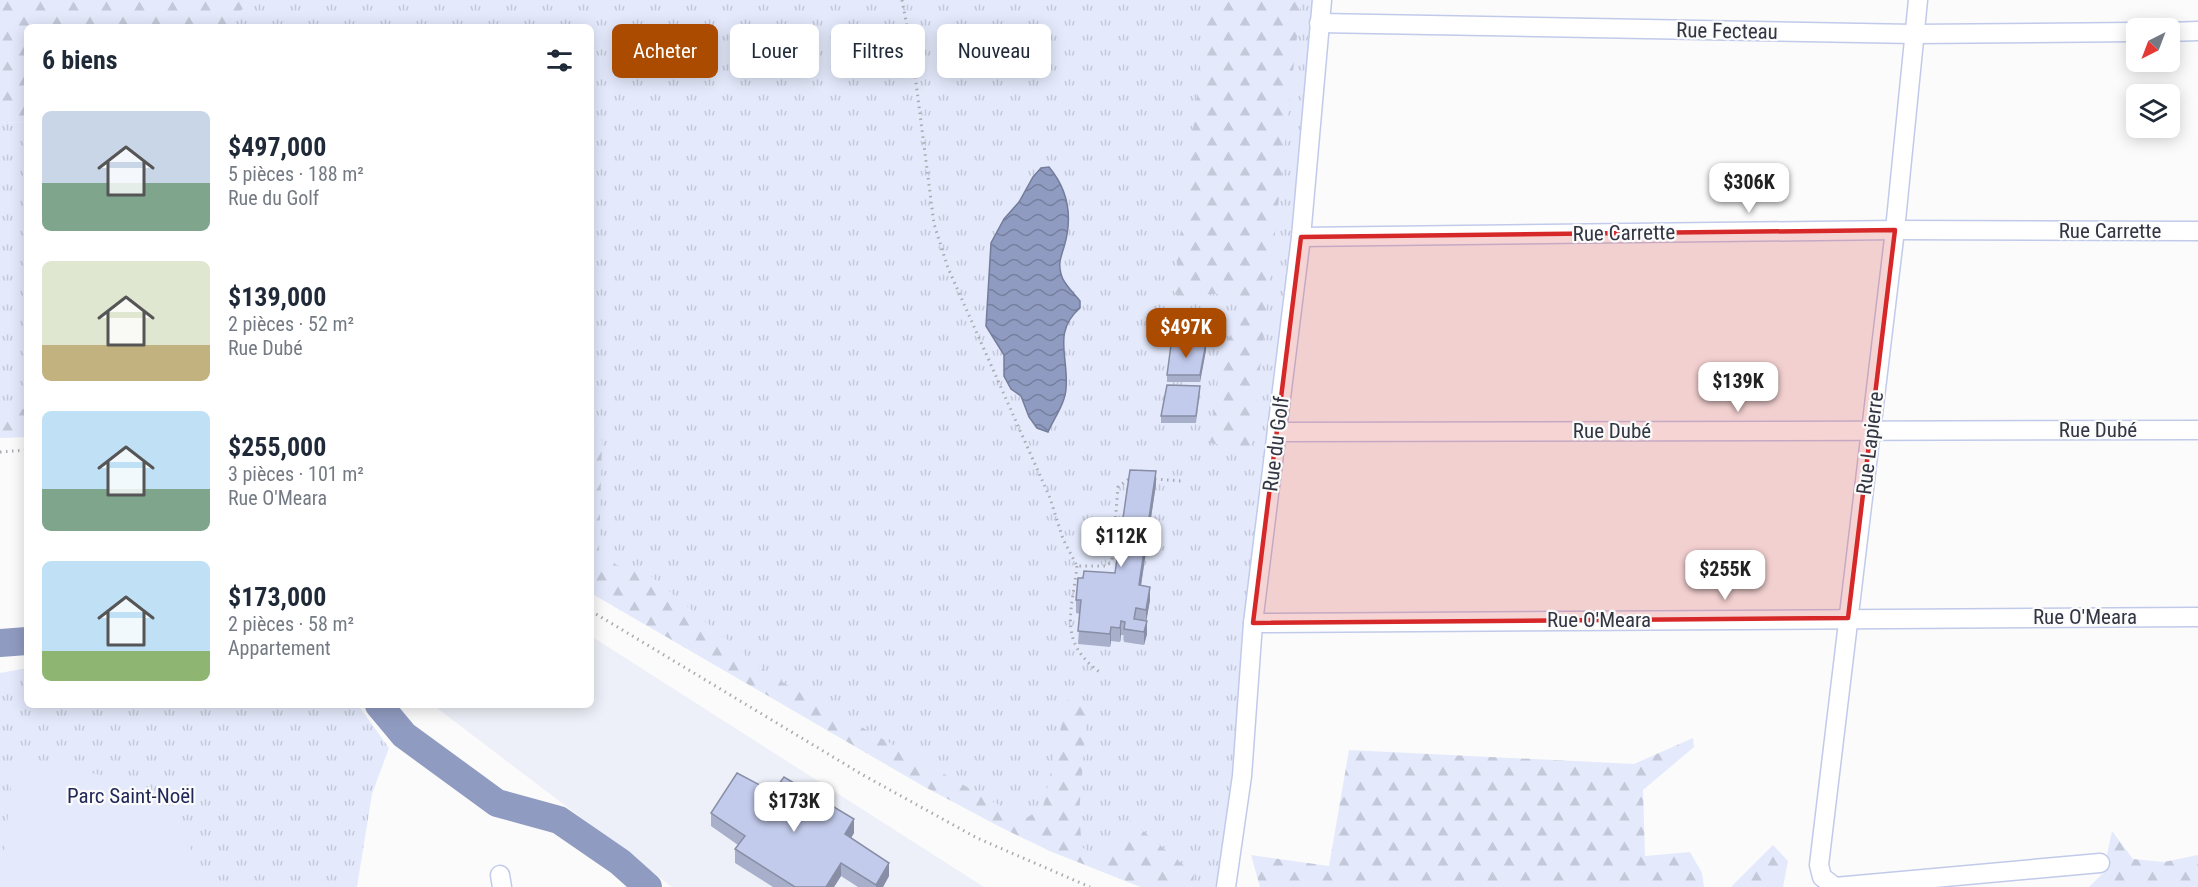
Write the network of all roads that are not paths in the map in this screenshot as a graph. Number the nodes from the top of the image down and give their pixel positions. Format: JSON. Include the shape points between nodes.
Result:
{"nodes":[{"id":1,"x":1322,"y":0,"type":"edge"},
{"id":2,"x":1918,"y":0,"type":"edge"},
{"id":3,"x":1319,"y":23,"type":"junction"},
{"id":4,"x":2198,"y":31,"type":"edge"},
{"id":5,"x":2126,"y":32,"type":"edge"},
{"id":6,"x":2180,"y":32,"type":"edge"},
{"id":7,"x":1914,"y":34,"type":"junction"},
{"id":8,"x":1895,"y":230,"type":"junction"},
{"id":9,"x":2198,"y":231,"type":"edge"},
{"id":10,"x":1301,"y":237,"type":"junction"},
{"id":11,"x":2198,"y":430,"type":"edge"},
{"id":12,"x":1871,"y":431,"type":"junction"},
{"id":13,"x":1278,"y":432,"type":"junction"},
{"id":14,"x":2198,"y":616,"type":"edge"},
{"id":15,"x":1848,"y":618,"type":"junction"},
{"id":16,"x":1253,"y":623,"type":"junction"},
{"id":17,"x":2100,"y":863,"type":"dead end"},
{"id":18,"x":1226,"y":887,"type":"edge"}],
"edges":[{"from":1,"to":3,"type":"street","name":"Rue du Golf"},
{"from":2,"to":7,"type":"street","name":"Rue Lapierre"},
{"from":3,"to":7,"type":"street","name":"Rue Fecteau"},
{"from":3,"to":10,"type":"street","name":"Rue du Golf"},
{"from":4,"to":6,"type":"street"},
{"from":5,"to":7,"type":"street","name":"Rue Fecteau"},
{"from":7,"to":8,"type":"street","name":"Rue Lapierre"},
{"from":8,"to":9,"type":"street","name":"Rue Carrette"},
{"from":8,"to":10,"type":"street","name":"Rue Carrette"},
{"from":8,"to":12,"type":"street","name":"Rue Lapierre"},
{"from":10,"to":13,"type":"street","name":"Rue du Golf"},
{"from":11,"to":12,"type":"street","name":"Rue Dubé"},
{"from":12,"to":13,"type":"street","name":"Rue Dubé"},
{"from":12,"to":15,"type":"street","name":"Rue Lapierre"},
{"from":13,"to":16,"type":"street","name":"Rue du Golf"},
{"from":14,"to":15,"type":"street","name":"Rue O'Meara"},
{"from":15,"to":16,"type":"street","name":"Rue O'Meara"},
{"from":15,"to":17,"type":"street","name":"Rue Lapierre","via":[[1819,865],[1827,883],[1835,887]]},
{"from":16,"to":18,"type":"street","name":"Rue du Golf","via":[[1242,776]]}]}
